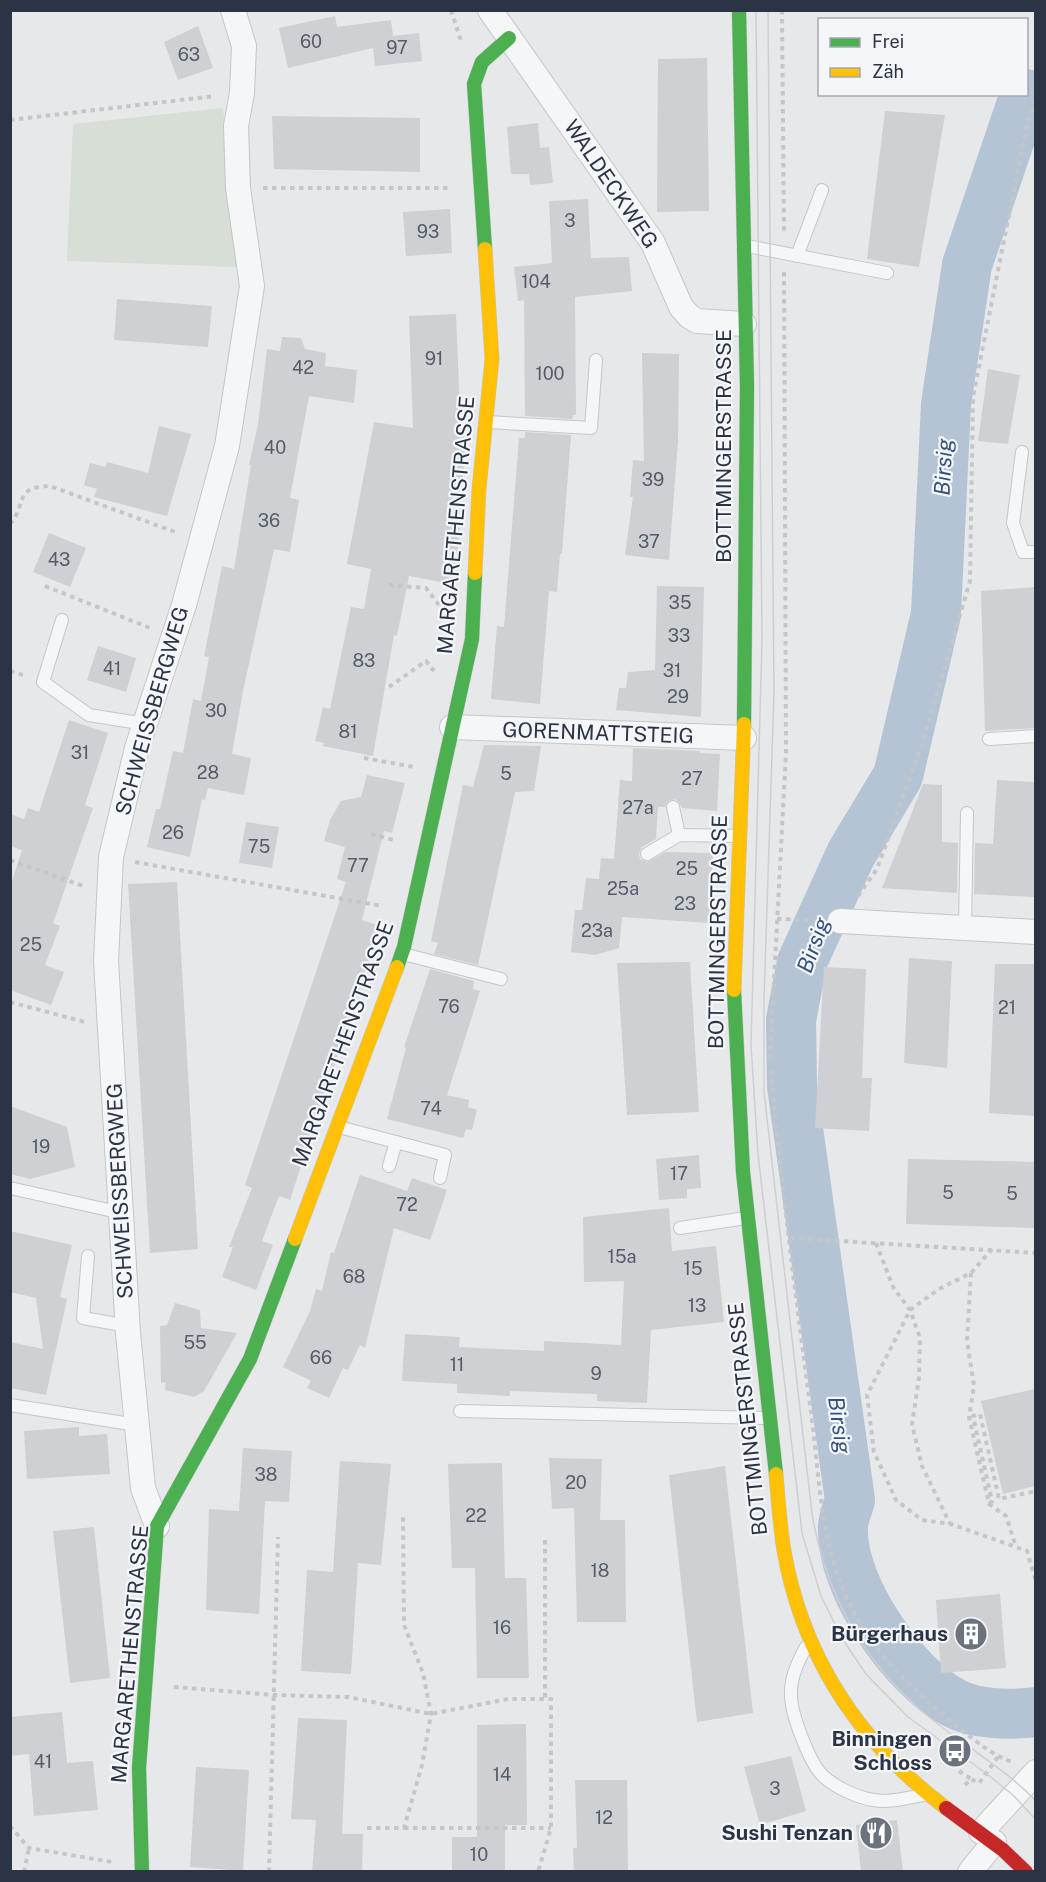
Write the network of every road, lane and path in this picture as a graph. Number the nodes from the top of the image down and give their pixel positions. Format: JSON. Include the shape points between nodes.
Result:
{"nodes":[{"id":1,"x":233,"y":10,"type":"edge"},
{"id":2,"x":490,"y":10,"type":"edge"},
{"id":3,"x":739,"y":10,"type":"edge"},
{"id":4,"x":782,"y":10,"type":"edge"},
{"id":5,"x":509,"y":38,"type":"junction"},
{"id":6,"x":242,"y":93,"type":"junction"},
{"id":7,"x":1035,"y":99,"type":"edge"},
{"id":8,"x":10,"y":120,"type":"edge"},
{"id":9,"x":238,"y":188,"type":"junction"},
{"id":10,"x":482,"y":188,"type":"junction"},
{"id":11,"x":822,"y":190,"type":"dead end"},
{"id":12,"x":743,"y":245,"type":"junction"},
{"id":13,"x":784,"y":253,"type":"junction"},
{"id":14,"x":797,"y":256,"type":"junction"},
{"id":15,"x":887,"y":273,"type":"dead end"},
{"id":16,"x":744,"y":324,"type":"junction"},
{"id":17,"x":596,"y":360,"type":"dead end"},
{"id":18,"x":486,"y":422,"type":"junction"},
{"id":19,"x":1022,"y":452,"type":"dead end"},
{"id":20,"x":10,"y":524,"type":"edge"},
{"id":21,"x":201,"y":542,"type":"junction"},
{"id":22,"x":1035,"y":552,"type":"edge"},
{"id":23,"x":389,"y":585,"type":"dead end"},
{"id":24,"x":45,"y":586,"type":"dead end"},
{"id":25,"x":444,"y":615,"type":"dead end"},
{"id":26,"x":62,"y":620,"type":"dead end"},
{"id":27,"x":173,"y":637,"type":"junction"},
{"id":28,"x":388,"y":687,"type":"dead end"},
{"id":29,"x":459,"y":698,"type":"junction"},
{"id":30,"x":145,"y":724,"type":"junction"},
{"id":31,"x":452,"y":728,"type":"junction"},
{"id":32,"x":1035,"y":736,"type":"edge"},
{"id":33,"x":744,"y":738,"type":"junction"},
{"id":34,"x":988,"y":739,"type":"dead end"},
{"id":35,"x":364,"y":758,"type":"dead end"},
{"id":36,"x":444,"y":773,"type":"junction"},
{"id":37,"x":673,"y":807,"type":"dead end"},
{"id":38,"x":967,"y":813,"type":"dead end"},
{"id":39,"x":679,"y":835,"type":"junction"},
{"id":40,"x":740,"y":836,"type":"junction"},
{"id":41,"x":647,"y":854,"type":"dead end"},
{"id":42,"x":111,"y":857,"type":"junction"},
{"id":43,"x":10,"y":860,"type":"edge"},
{"id":44,"x":110,"y":895,"type":"junction"},
{"id":45,"x":412,"y":912,"type":"junction"},
{"id":46,"x":777,"y":919,"type":"junction"},
{"id":47,"x":830,"y":920,"type":"junction"},
{"id":48,"x":965,"y":928,"type":"junction"},
{"id":49,"x":1035,"y":932,"type":"edge"},
{"id":50,"x":401,"y":953,"type":"junction"},
{"id":51,"x":501,"y":979,"type":"dead end"},
{"id":52,"x":10,"y":1002,"type":"edge"},
{"id":53,"x":110,"y":1029,"type":"junction"},
{"id":54,"x":336,"y":1127,"type":"junction"},
{"id":55,"x":396,"y":1142,"type":"junction"},
{"id":56,"x":389,"y":1166,"type":"dead end"},
{"id":57,"x":440,"y":1178,"type":"dead end"},
{"id":58,"x":10,"y":1188,"type":"edge"},
{"id":59,"x":122,"y":1213,"type":"junction"},
{"id":60,"x":747,"y":1218,"type":"junction"},
{"id":61,"x":680,"y":1228,"type":"dead end"},
{"id":62,"x":790,"y":1238,"type":"junction"},
{"id":63,"x":876,"y":1244,"type":"junction"},
{"id":64,"x":992,"y":1249,"type":"junction"},
{"id":65,"x":1035,"y":1253,"type":"edge"},
{"id":66,"x":88,"y":1256,"type":"dead end"},
{"id":67,"x":970,"y":1273,"type":"junction"},
{"id":68,"x":910,"y":1310,"type":"junction"},
{"id":69,"x":128,"y":1326,"type":"junction"},
{"id":70,"x":10,"y":1405,"type":"edge"},
{"id":71,"x":460,"y":1411,"type":"dead end"},
{"id":72,"x":768,"y":1418,"type":"junction"},
{"id":73,"x":137,"y":1425,"type":"junction"},
{"id":74,"x":1035,"y":1491,"type":"edge"},
{"id":75,"x":989,"y":1504,"type":"junction"},
{"id":76,"x":403,"y":1517,"type":"dead end"},
{"id":77,"x":951,"y":1524,"type":"junction"},
{"id":78,"x":157,"y":1526,"type":"junction"},
{"id":79,"x":278,"y":1538,"type":"dead end"},
{"id":80,"x":545,"y":1540,"type":"dead end"},
{"id":81,"x":1015,"y":1545,"type":"junction"},
{"id":82,"x":1035,"y":1582,"type":"edge"},
{"id":83,"x":808,"y":1643,"type":"junction"},
{"id":84,"x":147,"y":1685,"type":"junction"},
{"id":85,"x":274,"y":1695,"type":"junction"},
{"id":86,"x":545,"y":1698,"type":"junction"},
{"id":87,"x":431,"y":1714,"type":"junction"},
{"id":88,"x":998,"y":1757,"type":"junction"},
{"id":89,"x":959,"y":1771,"type":"dead end"},
{"id":90,"x":1034,"y":1774,"type":"edge"},
{"id":91,"x":971,"y":1779,"type":"junction"},
{"id":92,"x":927,"y":1794,"type":"junction"},
{"id":93,"x":945,"y":1805,"type":"junction"},
{"id":94,"x":10,"y":1826,"type":"edge"},
{"id":95,"x":367,"y":1828,"type":"dead end"},
{"id":96,"x":404,"y":1828,"type":"junction"},
{"id":97,"x":551,"y":1828,"type":"junction"},
{"id":98,"x":988,"y":1837,"type":"junction"},
{"id":99,"x":29,"y":1848,"type":"junction"},
{"id":100,"x":114,"y":1863,"type":"dead end"},
{"id":101,"x":24,"y":1872,"type":"edge"},
{"id":102,"x":142,"y":1872,"type":"edge"},
{"id":103,"x":269,"y":1872,"type":"edge"},
{"id":104,"x":538,"y":1872,"type":"edge"},
{"id":105,"x":970,"y":1872,"type":"edge"},
{"id":106,"x":1026,"y":1872,"type":"edge"}],
"edges":[{"from":1,"to":6,"type":"street","name":"SCHWEISSBERGWEG","via":[[244,46]]},
{"from":2,"to":5,"type":"street","name":"WALDECKWEG"},
{"from":3,"to":12,"type":"main road","name":"BOTTMINGERSTRASSE"},
{"from":4,"to":13,"type":"path"},
{"from":5,"to":10,"type":"main road","name":"MARGARETHENSTRASSE","via":[[476,68]]},
{"from":5,"to":16,"type":"street","name":"WALDECKWEG","via":[[653,243],[681,307],[697,321]]},
{"from":6,"to":8,"type":"path"},
{"from":6,"to":9,"type":"street","name":"SCHWEISSBERGWEG","via":[[236,126]]},
{"from":7,"to":47,"type":"path","via":[[973,397],[970,581],[922,744],[877,869]]},
{"from":9,"to":10,"type":"path"},
{"from":9,"to":21,"type":"street","name":"SCHWEISSBERGWEG","via":[[252,286],[227,446]]},
{"from":10,"to":18,"type":"main road","name":"MARGARETHENSTRASSE","via":[[492,359]]},
{"from":11,"to":14,"type":"lane"},
{"from":12,"to":13,"type":"lane"},
{"from":12,"to":16,"type":"main road","name":"BOTTMINGERSTRASSE"},
{"from":13,"to":14,"type":"lane"},
{"from":13,"to":46,"type":"path","via":[[786,752]]},
{"from":14,"to":15,"type":"lane"},
{"from":16,"to":33,"type":"main road","name":"BOTTMINGERSTRASSE"},
{"from":17,"to":18,"type":"lane","via":[[591,428]]},
{"from":18,"to":29,"type":"main road","name":"MARGARETHENSTRASSE","via":[[472,639]]},
{"from":19,"to":22,"type":"lane","via":[[1013,523],[1023,552]]},
{"from":20,"to":21,"type":"path","via":[[22,495],[33,487],[50,486]]},
{"from":21,"to":27,"type":"street","name":"SCHWEISSBERGWEG"},
{"from":23,"to":25,"type":"path","via":[[426,588]]},
{"from":24,"to":27,"type":"path"},
{"from":26,"to":30,"type":"lane","via":[[43,682],[89,715]]},
{"from":27,"to":30,"type":"street","name":"SCHWEISSBERGWEG"},
{"from":28,"to":29,"type":"path","via":[[426,661],[434,670],[434,692]]},
{"from":29,"to":31,"type":"main road","name":"MARGARETHENSTRASSE"},
{"from":30,"to":42,"type":"street","name":"SCHWEISSBERGWEG"},
{"from":31,"to":33,"type":"street","name":"GORENMATTSTEIG"},
{"from":31,"to":36,"type":"main road","name":"MARGARETHENSTRASSE"},
{"from":32,"to":34,"type":"lane"},
{"from":33,"to":40,"type":"main road","name":"BOTTMINGERSTRASSE"},
{"from":35,"to":36,"type":"path"},
{"from":36,"to":45,"type":"main road","name":"MARGARETHENSTRASSE"},
{"from":37,"to":39,"type":"lane"},
{"from":38,"to":48,"type":"lane"},
{"from":39,"to":40,"type":"lane"},
{"from":39,"to":41,"type":"lane"},
{"from":40,"to":60,"type":"main road","name":"BOTTMINGERSTRASSE","via":[[734,997]]},
{"from":42,"to":44,"type":"street","name":"SCHWEISSBERGWEG"},
{"from":42,"to":45,"type":"path"},
{"from":43,"to":44,"type":"path"},
{"from":44,"to":53,"type":"street","name":"SCHWEISSBERGWEG","via":[[106,961]]},
{"from":45,"to":50,"type":"main road","name":"MARGARETHENSTRASSE"},
{"from":46,"to":47,"type":"path"},
{"from":46,"to":62,"type":"path","via":[[770,1063]]},
{"from":47,"to":48,"type":"street"},
{"from":48,"to":49,"type":"street"},
{"from":50,"to":51,"type":"lane"},
{"from":50,"to":54,"type":"main road","name":"MARGARETHENSTRASSE"},
{"from":52,"to":53,"type":"path"},
{"from":53,"to":59,"type":"street","name":"SCHWEISSBERGWEG"},
{"from":54,"to":55,"type":"lane"},
{"from":54,"to":78,"type":"main road","name":"MARGARETHENSTRASSE","via":[[250,1359]]},
{"from":55,"to":56,"type":"lane"},
{"from":55,"to":57,"type":"lane","via":[[445,1155]]},
{"from":58,"to":59,"type":"lane"},
{"from":59,"to":69,"type":"street","name":"SCHWEISSBERGWEG"},
{"from":60,"to":61,"type":"lane"},
{"from":60,"to":72,"type":"main road","name":"BOTTMINGERSTRASSE"},
{"from":62,"to":63,"type":"path"},
{"from":62,"to":88,"type":"path","via":[[823,1510],[843,1589],[873,1644],[898,1675]]},
{"from":63,"to":64,"type":"path"},
{"from":63,"to":68,"type":"path","via":[[893,1287]]},
{"from":64,"to":65,"type":"path"},
{"from":64,"to":67,"type":"path"},
{"from":66,"to":69,"type":"lane","via":[[83,1318]]},
{"from":67,"to":68,"type":"path"},
{"from":67,"to":75,"type":"path","via":[[967,1341],[974,1386],[969,1417]]},
{"from":68,"to":77,"type":"path","via":[[920,1338],[912,1424],[922,1466]]},
{"from":68,"to":77,"type":"path","via":[[867,1395],[874,1452],[896,1500],[922,1520]]},
{"from":69,"to":73,"type":"street","name":"SCHWEISSBERGWEG"},
{"from":70,"to":73,"type":"lane"},
{"from":71,"to":72,"type":"lane"},
{"from":72,"to":83,"type":"main road","name":"BOTTMINGERSTRASSE","via":[[784,1551]]},
{"from":73,"to":78,"type":"street","name":"SCHWEISSBERGWEG","via":[[143,1488]]},
{"from":74,"to":75,"type":"path","via":[[999,1499],[980,1414],[973,1416],[992,1501]]},
{"from":75,"to":81,"type":"path","via":[[1006,1516]]},
{"from":76,"to":87,"type":"path","via":[[404,1625],[423,1673]]},
{"from":77,"to":81,"type":"path"},
{"from":78,"to":84,"type":"main road","name":"MARGARETHENSTRASSE"},
{"from":79,"to":85,"type":"path"},
{"from":80,"to":86,"type":"path"},
{"from":81,"to":82,"type":"path","via":[[1027,1551]]},
{"from":83,"to":92,"type":"main road","name":"BOTTMINGERSTRASSE","via":[[841,1703],[862,1731]]},
{"from":83,"to":92,"type":"lane","via":[[796,1665],[790,1694],[799,1733],[822,1775],[853,1794],[874,1800]]},
{"from":84,"to":85,"type":"path"},
{"from":84,"to":102,"type":"main road","name":"MARGARETHENSTRASSE","via":[[139,1767]]},
{"from":85,"to":87,"type":"path","via":[[349,1697]]},
{"from":85,"to":103,"type":"path"},
{"from":86,"to":87,"type":"path","via":[[508,1699]]},
{"from":86,"to":97,"type":"path","via":[[551,1699]]},
{"from":87,"to":96,"type":"path"},
{"from":88,"to":90,"type":"path"},
{"from":88,"to":91,"type":"path","via":[[979,1783]]},
{"from":89,"to":91,"type":"path"},
{"from":90,"to":98,"type":"street"},
{"from":91,"to":93,"type":"path"},
{"from":92,"to":93,"type":"main road","name":"BOTTMINGERSTRASSE"},
{"from":93,"to":98,"type":"main road","name":"BOTTMINGERSTRASSE"},
{"from":94,"to":99,"type":"path"},
{"from":95,"to":96,"type":"path"},
{"from":96,"to":97,"type":"path"},
{"from":97,"to":104,"type":"path"},
{"from":98,"to":105,"type":"street"},
{"from":98,"to":106,"type":"main road","name":"BOTTMINGERSTRASSE"},
{"from":99,"to":100,"type":"path"},
{"from":99,"to":101,"type":"path"}]}
